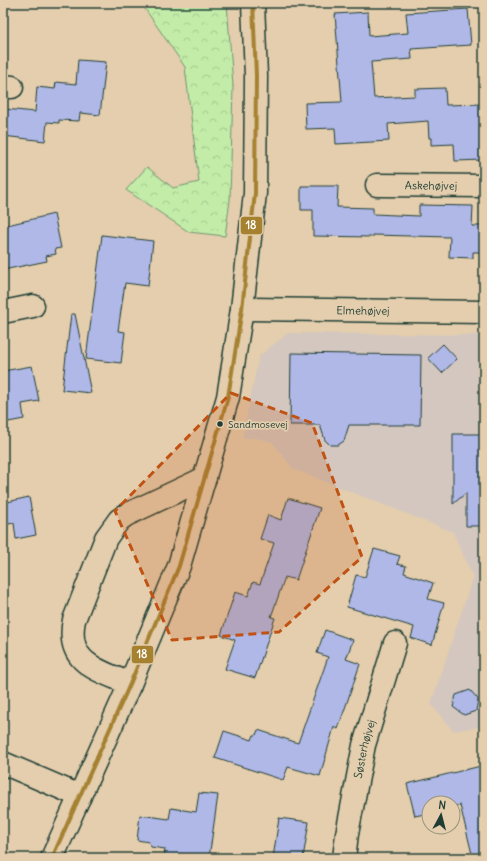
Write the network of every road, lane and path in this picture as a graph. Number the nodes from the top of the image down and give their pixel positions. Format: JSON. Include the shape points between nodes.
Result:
{"nodes":[{"id":1,"x":253,"y":3,"type":"edge"},
{"id":2,"x":377,"y":184,"type":"dead end"},
{"id":3,"x":484,"y":186,"type":"edge"},
{"id":4,"x":33,"y":306,"type":"dead end"},
{"id":5,"x":242,"y":309,"type":"junction"},
{"id":6,"x":3,"y":312,"type":"edge"},
{"id":7,"x":484,"y":312,"type":"edge"},
{"id":8,"x":205,"y":478,"type":"junction"},
{"id":9,"x":395,"y":643,"type":"dead end"},
{"id":10,"x":130,"y":684,"type":"junction"},
{"id":11,"x":3,"y":763,"type":"edge"},
{"id":12,"x":80,"y":796,"type":"junction"},
{"id":13,"x":52,"y":858,"type":"edge"},
{"id":14,"x":344,"y":858,"type":"edge"}],
"edges":[{"from":1,"to":5,"type":"street","via":[[256,76],[254,193]]},
{"from":2,"to":3,"type":"street","name":"Askehøjvej"},
{"from":4,"to":6,"type":"street"},
{"from":5,"to":7,"type":"street","name":"Elmehøjvej"},
{"from":5,"to":8,"type":"street","via":[[228,397]]},
{"from":8,"to":10,"type":"street","via":[[179,566]]},
{"from":8,"to":10,"type":"street","via":[[119,520],[106,538],[74,620],[71,632],[79,656],[88,666]]},
{"from":9,"to":14,"type":"street","name":"Søsterhøjvej","via":[[364,744]]},
{"from":10,"to":12,"type":"street"},
{"from":11,"to":12,"type":"street"},
{"from":12,"to":13,"type":"street"}]}
